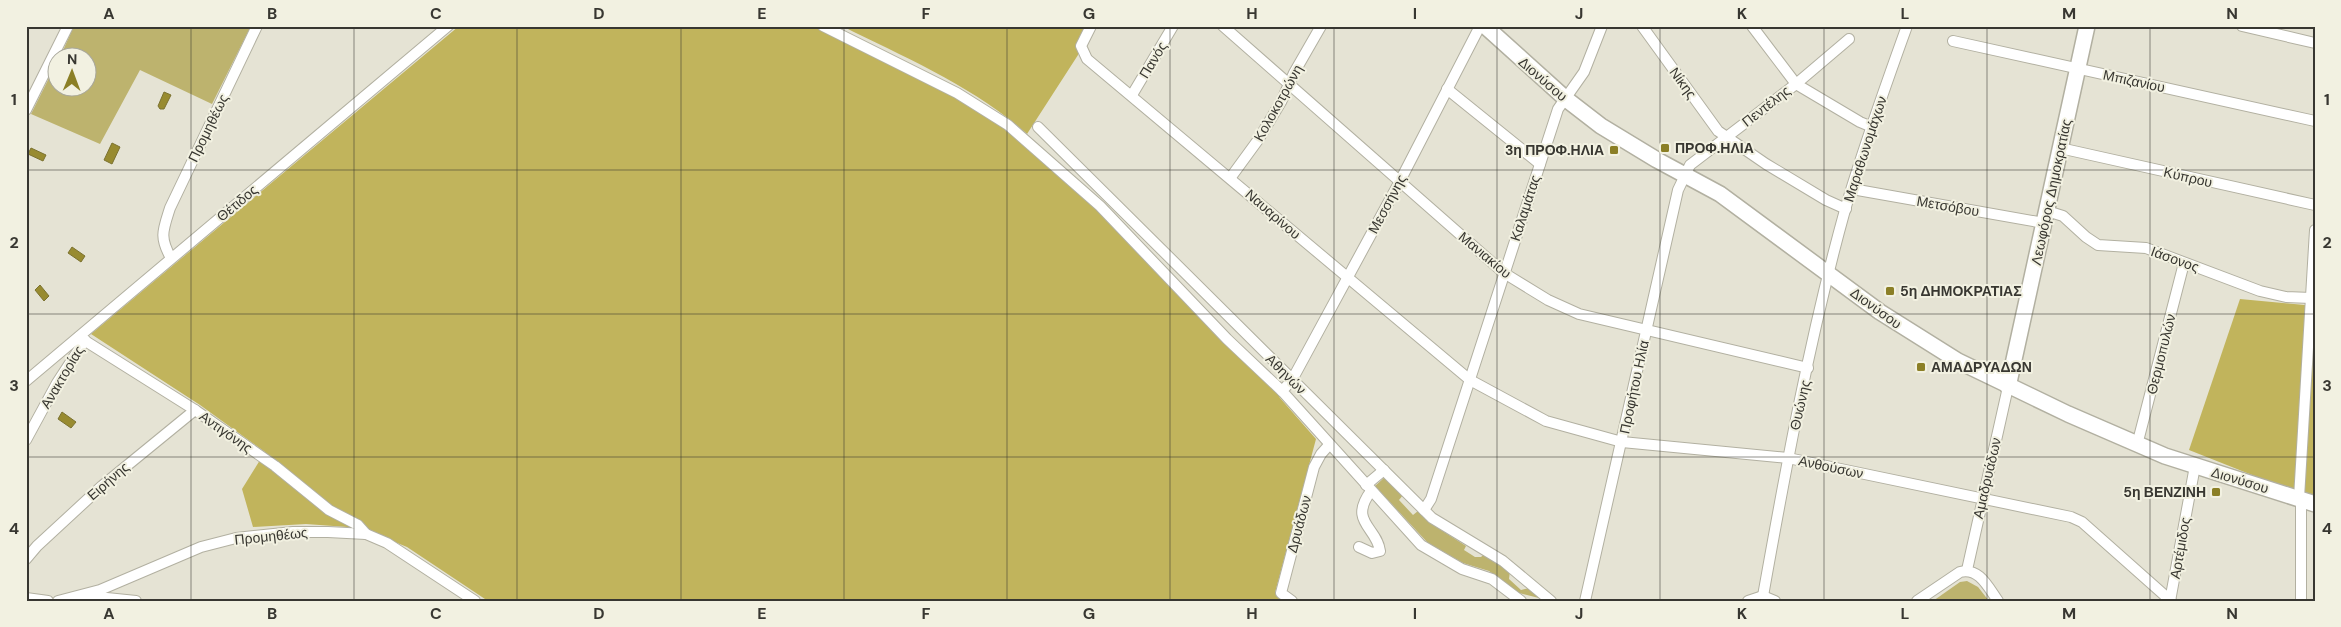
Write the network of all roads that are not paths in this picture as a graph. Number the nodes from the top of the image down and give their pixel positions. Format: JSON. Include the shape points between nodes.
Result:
{"nodes":[{"id":1,"x":68,"y":26,"type":"edge"},
{"id":2,"x":257,"y":26,"type":"edge"},
{"id":3,"x":448,"y":26,"type":"edge"},
{"id":4,"x":824,"y":26,"type":"edge"},
{"id":5,"x":1091,"y":26,"type":"edge"},
{"id":6,"x":1173,"y":26,"type":"edge"},
{"id":7,"x":1223,"y":26,"type":"edge"},
{"id":8,"x":1321,"y":26,"type":"edge"},
{"id":9,"x":1480,"y":26,"type":"edge"},
{"id":10,"x":1485,"y":26,"type":"edge"},
{"id":11,"x":1602,"y":26,"type":"edge"},
{"id":12,"x":1642,"y":26,"type":"edge"},
{"id":13,"x":1752,"y":26,"type":"edge"},
{"id":14,"x":1906,"y":26,"type":"edge"},
{"id":15,"x":2088,"y":26,"type":"edge"},
{"id":16,"x":2242,"y":26,"type":"edge"},
{"id":17,"x":1849,"y":39,"type":"dead end"},
{"id":18,"x":1953,"y":41,"type":"dead end"},
{"id":19,"x":2315,"y":43,"type":"edge"},
{"id":20,"x":2078,"y":69,"type":"junction"},
{"id":21,"x":1796,"y":84,"type":"junction"},
{"id":22,"x":1290,"y":87,"type":"junction"},
{"id":23,"x":1447,"y":89,"type":"junction"},
{"id":24,"x":1132,"y":94,"type":"junction"},
{"id":25,"x":1566,"y":99,"type":"junction"},
{"id":26,"x":27,"y":107,"type":"edge"},
{"id":27,"x":2315,"y":121,"type":"edge"},
{"id":28,"x":1038,"y":127,"type":"dead end"},
{"id":29,"x":1872,"y":127,"type":"junction"},
{"id":30,"x":1726,"y":137,"type":"junction"},
{"id":31,"x":2060,"y":148,"type":"junction"},
{"id":32,"x":1540,"y":164,"type":"junction"},
{"id":33,"x":1685,"y":174,"type":"junction"},
{"id":34,"x":1231,"y":178,"type":"junction"},
{"id":35,"x":1400,"y":181,"type":"junction"},
{"id":36,"x":1852,"y":189,"type":"junction"},
{"id":37,"x":2315,"y":205,"type":"edge"},
{"id":38,"x":1846,"y":208,"type":"junction"},
{"id":39,"x":2045,"y":217,"type":"junction"},
{"id":40,"x":2315,"y":230,"type":"edge"},
{"id":41,"x":171,"y":258,"type":"junction"},
{"id":42,"x":2184,"y":262,"type":"junction"},
{"id":43,"x":1504,"y":273,"type":"junction"},
{"id":44,"x":1829,"y":273,"type":"junction"},
{"id":45,"x":1347,"y":278,"type":"junction"},
{"id":46,"x":2312,"y":298,"type":"junction"},
{"id":47,"x":1646,"y":330,"type":"junction"},
{"id":48,"x":82,"y":338,"type":"junction"},
{"id":49,"x":1808,"y":368,"type":"junction"},
{"id":50,"x":1292,"y":380,"type":"junction"},
{"id":51,"x":1470,"y":380,"type":"junction"},
{"id":52,"x":26,"y":381,"type":"edge"},
{"id":53,"x":2008,"y":387,"type":"junction"},
{"id":54,"x":1284,"y":395,"type":"junction"},
{"id":55,"x":195,"y":410,"type":"junction"},
{"id":56,"x":26,"y":440,"type":"edge"},
{"id":57,"x":1622,"y":442,"type":"junction"},
{"id":58,"x":1329,"y":445,"type":"junction"},
{"id":59,"x":2137,"y":445,"type":"junction"},
{"id":60,"x":1788,"y":458,"type":"junction"},
{"id":61,"x":2195,"y":466,"type":"junction"},
{"id":62,"x":1384,"y":470,"type":"junction"},
{"id":63,"x":1368,"y":488,"type":"junction"},
{"id":64,"x":1982,"y":499,"type":"junction"},
{"id":65,"x":2305,"y":501,"type":"edge"},
{"id":66,"x":1424,"y":510,"type":"junction"},
{"id":67,"x":366,"y":534,"type":"junction"},
{"id":68,"x":1359,"y":546,"type":"dead end"},
{"id":69,"x":26,"y":559,"type":"edge"},
{"id":70,"x":1967,"y":570,"type":"junction"},
{"id":71,"x":79,"y":595,"type":"junction"},
{"id":72,"x":1762,"y":596,"type":"junction"},
{"id":73,"x":26,"y":598,"type":"edge"},
{"id":74,"x":48,"y":601,"type":"edge"},
{"id":75,"x":58,"y":601,"type":"edge"},
{"id":76,"x":136,"y":601,"type":"edge"},
{"id":77,"x":475,"y":601,"type":"edge"},
{"id":78,"x":1292,"y":601,"type":"edge"},
{"id":79,"x":1522,"y":601,"type":"edge"},
{"id":80,"x":1551,"y":601,"type":"edge"},
{"id":81,"x":1585,"y":601,"type":"edge"},
{"id":82,"x":1748,"y":601,"type":"edge"},
{"id":83,"x":1775,"y":601,"type":"edge"},
{"id":84,"x":1918,"y":601,"type":"edge"},
{"id":85,"x":1998,"y":601,"type":"edge"},
{"id":86,"x":2170,"y":601,"type":"edge"},
{"id":87,"x":2301,"y":601,"type":"edge"}],
"edges":[{"from":1,"to":26,"type":"street"},
{"from":2,"to":41,"type":"street","name":"Προμηθέως","via":[[170,208],[162,232],[163,244]]},
{"from":3,"to":41,"type":"street","name":"Θέτιδος"},
{"from":4,"to":54,"type":"street","name":"Αθηνών","via":[[958,93],[1008,126],[1100,206]]},
{"from":5,"to":24,"type":"street","name":"Ναυαρίνου","via":[[1081,46],[1087,59]]},
{"from":6,"to":24,"type":"street","name":"Πανός"},
{"from":7,"to":22,"type":"street","name":"Μανιακίου"},
{"from":8,"to":22,"type":"street","name":"Κολοκοτρώνη","via":[[1294,73]]},
{"from":9,"to":23,"type":"street","name":"Μεσσήνης"},
{"from":10,"to":25,"type":"main road","name":"Διονύσου"},
{"from":11,"to":25,"type":"street","name":"Καλαμάτας","via":[[1584,72]]},
{"from":12,"to":30,"type":"street","name":"Νίκης","via":[[1718,131]]},
{"from":13,"to":21,"type":"street"},
{"from":14,"to":29,"type":"street","name":"Μαραθωνομάχων"},
{"from":15,"to":20,"type":"main road","name":"Λεωφόρος Δημοκρατίας"},
{"from":16,"to":19,"type":"street"},
{"from":17,"to":21,"type":"street","name":"Πεντέλης"},
{"from":18,"to":20,"type":"street","name":"Μπιζανίου"},
{"from":20,"to":27,"type":"street","name":"Μπιζανίου"},
{"from":20,"to":31,"type":"main road","name":"Λεωφόρος Δημοκρατίας"},
{"from":21,"to":29,"type":"street"},
{"from":21,"to":30,"type":"street","name":"Πεντέλης"},
{"from":22,"to":34,"type":"street","name":"Κολοκοτρώνη"},
{"from":22,"to":35,"type":"street","name":"Μανιακίου"},
{"from":23,"to":32,"type":"street"},
{"from":23,"to":35,"type":"street","name":"Μεσσήνης"},
{"from":24,"to":34,"type":"street","name":"Ναυαρίνου"},
{"from":25,"to":32,"type":"street","name":"Καλαμάτας","via":[[1558,109]]},
{"from":25,"to":33,"type":"main road","name":"Διονύσου","via":[[1629,144]]},
{"from":28,"to":50,"type":"street","name":"Αθηνών"},
{"from":29,"to":36,"type":"street","name":"Μαραθωνομάχων"},
{"from":30,"to":33,"type":"street","name":"Πεντέλης","via":[[1690,164]]},
{"from":30,"to":38,"type":"street","via":[[1792,180]]},
{"from":31,"to":37,"type":"street","name":"Κύπρου"},
{"from":31,"to":39,"type":"main road","name":"Λεωφόρος Δημοκρατίας"},
{"from":32,"to":43,"type":"street","name":"Καλαμάτας"},
{"from":33,"to":44,"type":"main road","name":"Διονύσου","via":[[1720,194]]},
{"from":33,"to":47,"type":"street","name":"Προφήτου Ηλία","via":[[1678,190]]},
{"from":34,"to":45,"type":"street","name":"Ναυαρίνου"},
{"from":35,"to":43,"type":"street","name":"Μανιακίου"},
{"from":35,"to":45,"type":"street","name":"Μεσσήνης"},
{"from":36,"to":38,"type":"street","name":"Μαραθωνομάχων"},
{"from":36,"to":39,"type":"street","name":"Μετσόβου"},
{"from":38,"to":44,"type":"street","name":"Μαραθωνομάχων"},
{"from":39,"to":42,"type":"street","name":"Ιάσονος","via":[[2063,216],[2098,245],[2146,248]]},
{"from":39,"to":53,"type":"main road","name":"Λεωφόρος Δημοκρατίας"},
{"from":40,"to":46,"type":"street"},
{"from":41,"to":48,"type":"street","name":"Θέτιδος"},
{"from":42,"to":46,"type":"street","name":"Ιάσονος","via":[[2268,293]]},
{"from":42,"to":59,"type":"street","name":"Θερμοπυλών"},
{"from":43,"to":47,"type":"street","name":"Μανιακίου","via":[[1548,300],[1579,314]]},
{"from":43,"to":51,"type":"street","name":"Καλαμάτας"},
{"from":44,"to":49,"type":"street","name":"Θυώνης"},
{"from":44,"to":53,"type":"main road","name":"Διονύσου","via":[[1925,342]]},
{"from":45,"to":50,"type":"street","name":"Μεσσήνης"},
{"from":45,"to":51,"type":"street","name":"Ναυαρίνου"},
{"from":46,"to":65,"type":"street"},
{"from":47,"to":49,"type":"street","name":"Μανιακίου"},
{"from":47,"to":57,"type":"street","name":"Προφήτου Ηλία"},
{"from":48,"to":52,"type":"street","name":"Θέτιδος"},
{"from":48,"to":55,"type":"street","name":"Αντιγόνης"},
{"from":48,"to":56,"type":"street","name":"Ανακτορίας"},
{"from":49,"to":60,"type":"street","name":"Θυώνης"},
{"from":50,"to":54,"type":"street","name":"Μεσσήνης"},
{"from":50,"to":62,"type":"street","name":"Αθηνών"},
{"from":51,"to":57,"type":"street","name":"Ανθούσων","via":[[1546,421]]},
{"from":51,"to":66,"type":"street","name":"Καλαμάτας","via":[[1431,499]]},
{"from":53,"to":59,"type":"main road","name":"Διονύσου"},
{"from":53,"to":64,"type":"street","name":"Αμαδρυάδων"},
{"from":54,"to":58,"type":"street","name":"Αθηνών"},
{"from":55,"to":67,"type":"street","name":"Αντιγόνης","via":[[275,466],[329,510],[358,525]]},
{"from":55,"to":69,"type":"street","name":"Ειρήνης","via":[[102,486]]},
{"from":57,"to":60,"type":"street","name":"Ανθούσων"},
{"from":57,"to":81,"type":"street","name":"Προφήτου Ηλία"},
{"from":58,"to":63,"type":"street","name":"Αθηνών"},
{"from":58,"to":78,"type":"street","name":"Δρυάδων","via":[[1314,466],[1281,592]]},
{"from":59,"to":61,"type":"main road","name":"Διονύσου"},
{"from":60,"to":64,"type":"street","name":"Ανθούσων"},
{"from":60,"to":72,"type":"street","name":"Θυώνης"},
{"from":61,"to":65,"type":"main road","name":"Διονύσου"},
{"from":61,"to":86,"type":"street","name":"Αρτέμιδος"},
{"from":62,"to":63,"type":"street"},
{"from":62,"to":66,"type":"street","name":"Αθηνών"},
{"from":63,"to":68,"type":"street","via":[[1363,515],[1380,551],[1372,553]]},
{"from":63,"to":79,"type":"street","name":"Αθηνών","via":[[1424,547],[1462,569],[1491,578]]},
{"from":64,"to":70,"type":"street","name":"Αμαδρυάδων"},
{"from":64,"to":86,"type":"street","name":"Ανθούσων","via":[[2082,522]]},
{"from":65,"to":87,"type":"street"},
{"from":66,"to":80,"type":"street","name":"Αθηνών","via":[[1444,527],[1503,561]]},
{"from":67,"to":71,"type":"street","name":"Προμηθέως","via":[[293,532],[236,538],[201,547],[120,582]]},
{"from":67,"to":77,"type":"street","name":"Προμηθέως","via":[[386,543]]},
{"from":70,"to":84,"type":"street"},
{"from":70,"to":85,"type":"street","via":[[1984,581]]},
{"from":71,"to":75,"type":"street","name":"Προμηθέως"},
{"from":71,"to":76,"type":"street"},
{"from":72,"to":82,"type":"street"},
{"from":72,"to":83,"type":"street"},
{"from":73,"to":74,"type":"street"}]}
